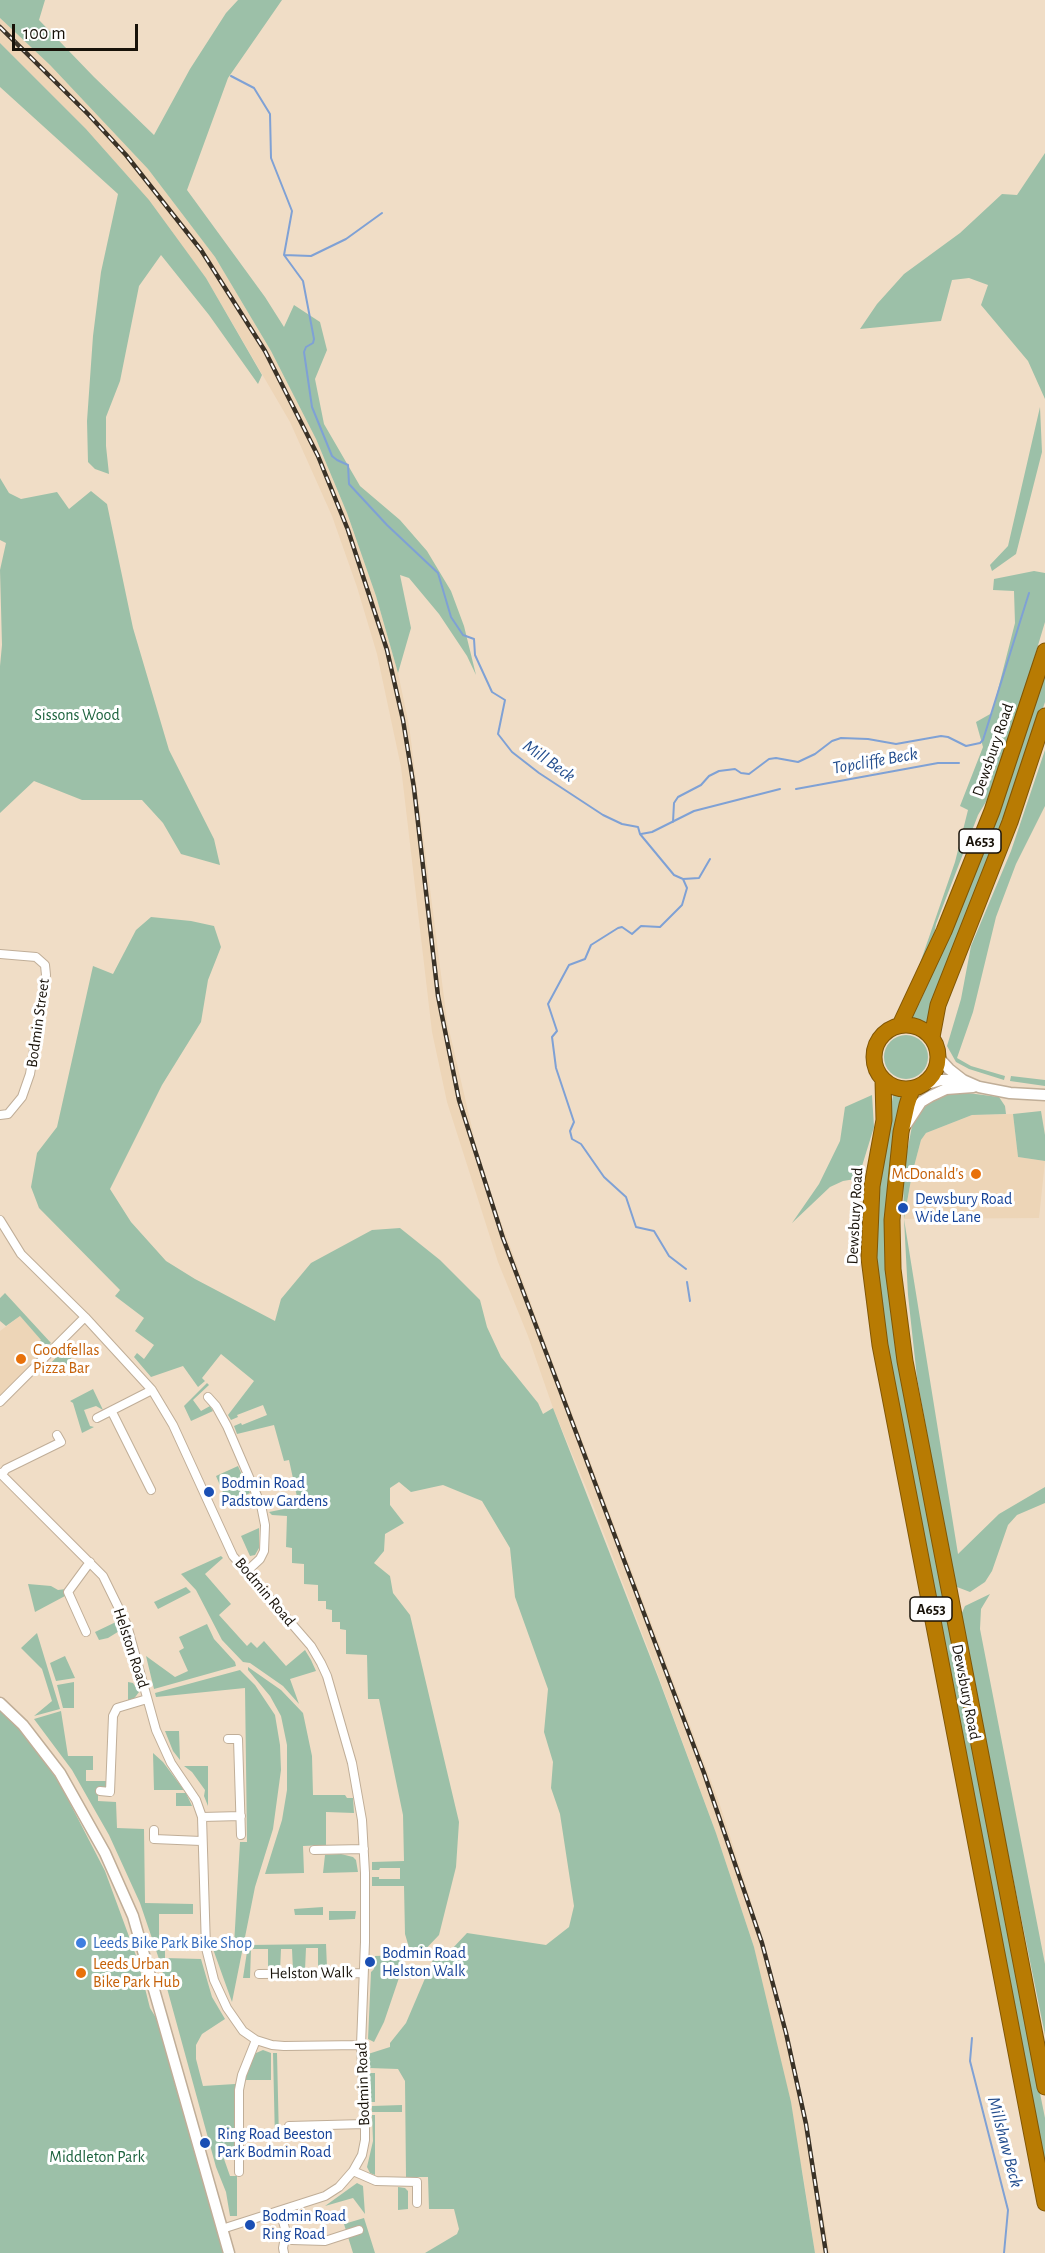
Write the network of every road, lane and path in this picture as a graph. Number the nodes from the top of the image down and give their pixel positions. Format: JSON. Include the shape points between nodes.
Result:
{"nodes":[{"id":1,"x":1045,"y":651,"type":"edge"},
{"id":2,"x":1045,"y":716,"type":"edge"},
{"id":3,"x":0,"y":954,"type":"edge"},
{"id":4,"x":900,"y":1025,"type":"junction"},
{"id":5,"x":932,"y":1037,"type":"junction"},
{"id":6,"x":938,"y":1057,"type":"junction"},
{"id":7,"x":883,"y":1080,"type":"junction"},
{"id":8,"x":963,"y":1080,"type":"junction"},
{"id":9,"x":980,"y":1087,"type":"junction"},
{"id":10,"x":916,"y":1088,"type":"junction"},
{"id":11,"x":1045,"y":1095,"type":"edge"},
{"id":12,"x":0,"y":1115,"type":"edge"},
{"id":13,"x":901,"y":1132,"type":"junction"},
{"id":14,"x":0,"y":1220,"type":"edge"},
{"id":15,"x":85,"y":1317,"type":"junction"},
{"id":16,"x":152,"y":1390,"type":"junction"},
{"id":17,"x":208,"y":1397,"type":"dead end"},
{"id":18,"x":0,"y":1402,"type":"edge"},
{"id":19,"x":112,"y":1412,"type":"junction"},
{"id":20,"x":97,"y":1418,"type":"dead end"},
{"id":21,"x":57,"y":1435,"type":"dead end"},
{"id":22,"x":1,"y":1473,"type":"edge"},
{"id":23,"x":151,"y":1490,"type":"dead end"},
{"id":24,"x":90,"y":1562,"type":"junction"},
{"id":25,"x":246,"y":1572,"type":"junction"},
{"id":26,"x":86,"y":1632,"type":"dead end"},
{"id":27,"x":147,"y":1699,"type":"junction"},
{"id":28,"x":0,"y":1702,"type":"edge"},
{"id":29,"x":228,"y":1739,"type":"dead end"},
{"id":30,"x":100,"y":1791,"type":"dead end"},
{"id":31,"x":241,"y":1816,"type":"junction"},
{"id":32,"x":202,"y":1817,"type":"junction"},
{"id":33,"x":154,"y":1830,"type":"dead end"},
{"id":34,"x":241,"y":1834,"type":"dead end"},
{"id":35,"x":201,"y":1841,"type":"junction"},
{"id":36,"x":364,"y":1848,"type":"junction"},
{"id":37,"x":314,"y":1850,"type":"dead end"},
{"id":38,"x":363,"y":1973,"type":"junction"},
{"id":39,"x":259,"y":1974,"type":"dead end"},
{"id":40,"x":255,"y":2040,"type":"junction"},
{"id":41,"x":361,"y":2045,"type":"junction"},
{"id":42,"x":1045,"y":2087,"type":"edge"},
{"id":43,"x":366,"y":2124,"type":"junction"},
{"id":44,"x":289,"y":2135,"type":"dead end"},
{"id":45,"x":353,"y":2171,"type":"junction"},
{"id":46,"x":239,"y":2172,"type":"dead end"},
{"id":47,"x":417,"y":2203,"type":"dead end"},
{"id":48,"x":1045,"y":2203,"type":"edge"},
{"id":49,"x":280,"y":2211,"type":"junction"},
{"id":50,"x":222,"y":2229,"type":"junction"},
{"id":51,"x":359,"y":2230,"type":"dead end"},
{"id":52,"x":285,"y":2236,"type":"junction"},
{"id":53,"x":229,"y":2253,"type":"edge"},
{"id":54,"x":285,"y":2253,"type":"edge"}],
"edges":[{"from":1,"to":4,"type":"highway","name":"Dewsbury Road","number":"A653","via":[[992,811],[944,931]]},
{"from":2,"to":5,"type":"highway","number":"A653","via":[[1010,822],[938,1005]]},
{"from":3,"to":12,"type":"street","name":"Bodmin Street","via":[[36,957],[45,965],[30,1074],[22,1097],[8,1114]]},
{"from":4,"to":5,"type":"highway","via":[[918,1027]]},
{"from":4,"to":7,"type":"highway","name":"Dewsbury Road","number":"A653","via":[[887,1030],[875,1047],[873,1062]]},
{"from":5,"to":6,"type":"highway","number":"A653"},
{"from":6,"to":8,"type":"street"},
{"from":6,"to":10,"type":"highway","name":"Dewsbury Road","number":"A653","via":[[934,1074]]},
{"from":7,"to":10,"type":"highway","via":[[902,1090]]},
{"from":7,"to":48,"type":"highway","name":"Dewsbury Road","number":"A653","via":[[884,1120],[872,1186],[868,1258],[880,1345]]},
{"from":8,"to":9,"type":"street"},
{"from":8,"to":10,"type":"street","via":[[941,1080]]},
{"from":9,"to":11,"type":"street"},
{"from":9,"to":13,"type":"street","via":[[946,1089],[931,1096],[921,1102]]},
{"from":10,"to":13,"type":"highway","name":"Dewsbury Road","number":"A653","via":[[906,1105]]},
{"from":13,"to":42,"type":"highway","name":"Dewsbury Road","number":"A653","via":[[892,1220],[893,1269],[905,1361]]},
{"from":14,"to":15,"type":"street","name":"Bodmin Road","via":[[21,1254]]},
{"from":15,"to":16,"type":"street","name":"Bodmin Road"},
{"from":15,"to":18,"type":"street"},
{"from":16,"to":19,"type":"street"},
{"from":16,"to":25,"type":"street","name":"Bodmin Road","via":[[173,1425],[233,1556]]},
{"from":17,"to":25,"type":"street","via":[[227,1425],[261,1505],[264,1551]]},
{"from":19,"to":20,"type":"street"},
{"from":19,"to":23,"type":"street"},
{"from":21,"to":22,"type":"street","name":"Helston Road","via":[[61,1442]]},
{"from":22,"to":24,"type":"street","name":"Helston Road"},
{"from":24,"to":26,"type":"street","via":[[68,1592]]},
{"from":24,"to":27,"type":"street","name":"Helston Road","via":[[111,1590],[127,1625]]},
{"from":25,"to":36,"type":"street","name":"Bodmin Road","via":[[311,1646],[327,1676],[352,1763]]},
{"from":27,"to":30,"type":"street","via":[[117,1708],[113,1716],[110,1792]]},
{"from":27,"to":32,"type":"street","name":"Helston Road","via":[[167,1754],[196,1800]]},
{"from":28,"to":50,"type":"street","via":[[60,1773],[116,1875],[145,1952]]},
{"from":29,"to":31,"type":"street","via":[[238,1739]]},
{"from":31,"to":32,"type":"street"},
{"from":31,"to":34,"type":"street"},
{"from":32,"to":35,"type":"street","name":"Helston Road"},
{"from":33,"to":35,"type":"street","via":[[154,1839]]},
{"from":35,"to":40,"type":"street","name":"Helston Road","via":[[204,1935],[209,1966],[227,2008],[243,2031]]},
{"from":36,"to":37,"type":"street"},
{"from":36,"to":38,"type":"street","name":"Bodmin Road"},
{"from":38,"to":39,"type":"street","name":"Helston Walk"},
{"from":38,"to":41,"type":"street","name":"Bodmin Road"},
{"from":40,"to":41,"type":"street","via":[[284,2046]]},
{"from":40,"to":46,"type":"street","via":[[239,2090]]},
{"from":41,"to":43,"type":"street","name":"Bodmin Road"},
{"from":43,"to":44,"type":"street","via":[[289,2126]]},
{"from":43,"to":45,"type":"street","name":"Bodmin Road","via":[[362,2155]]},
{"from":45,"to":47,"type":"street","via":[[376,2181],[417,2182]]},
{"from":45,"to":49,"type":"street","name":"Bodmin Road","via":[[325,2196]]},
{"from":49,"to":50,"type":"street","name":"Bodmin Road"},
{"from":49,"to":52,"type":"street"},
{"from":50,"to":53,"type":"street"},
{"from":51,"to":52,"type":"street","via":[[325,2241],[292,2240]]},
{"from":52,"to":54,"type":"street"}]}
